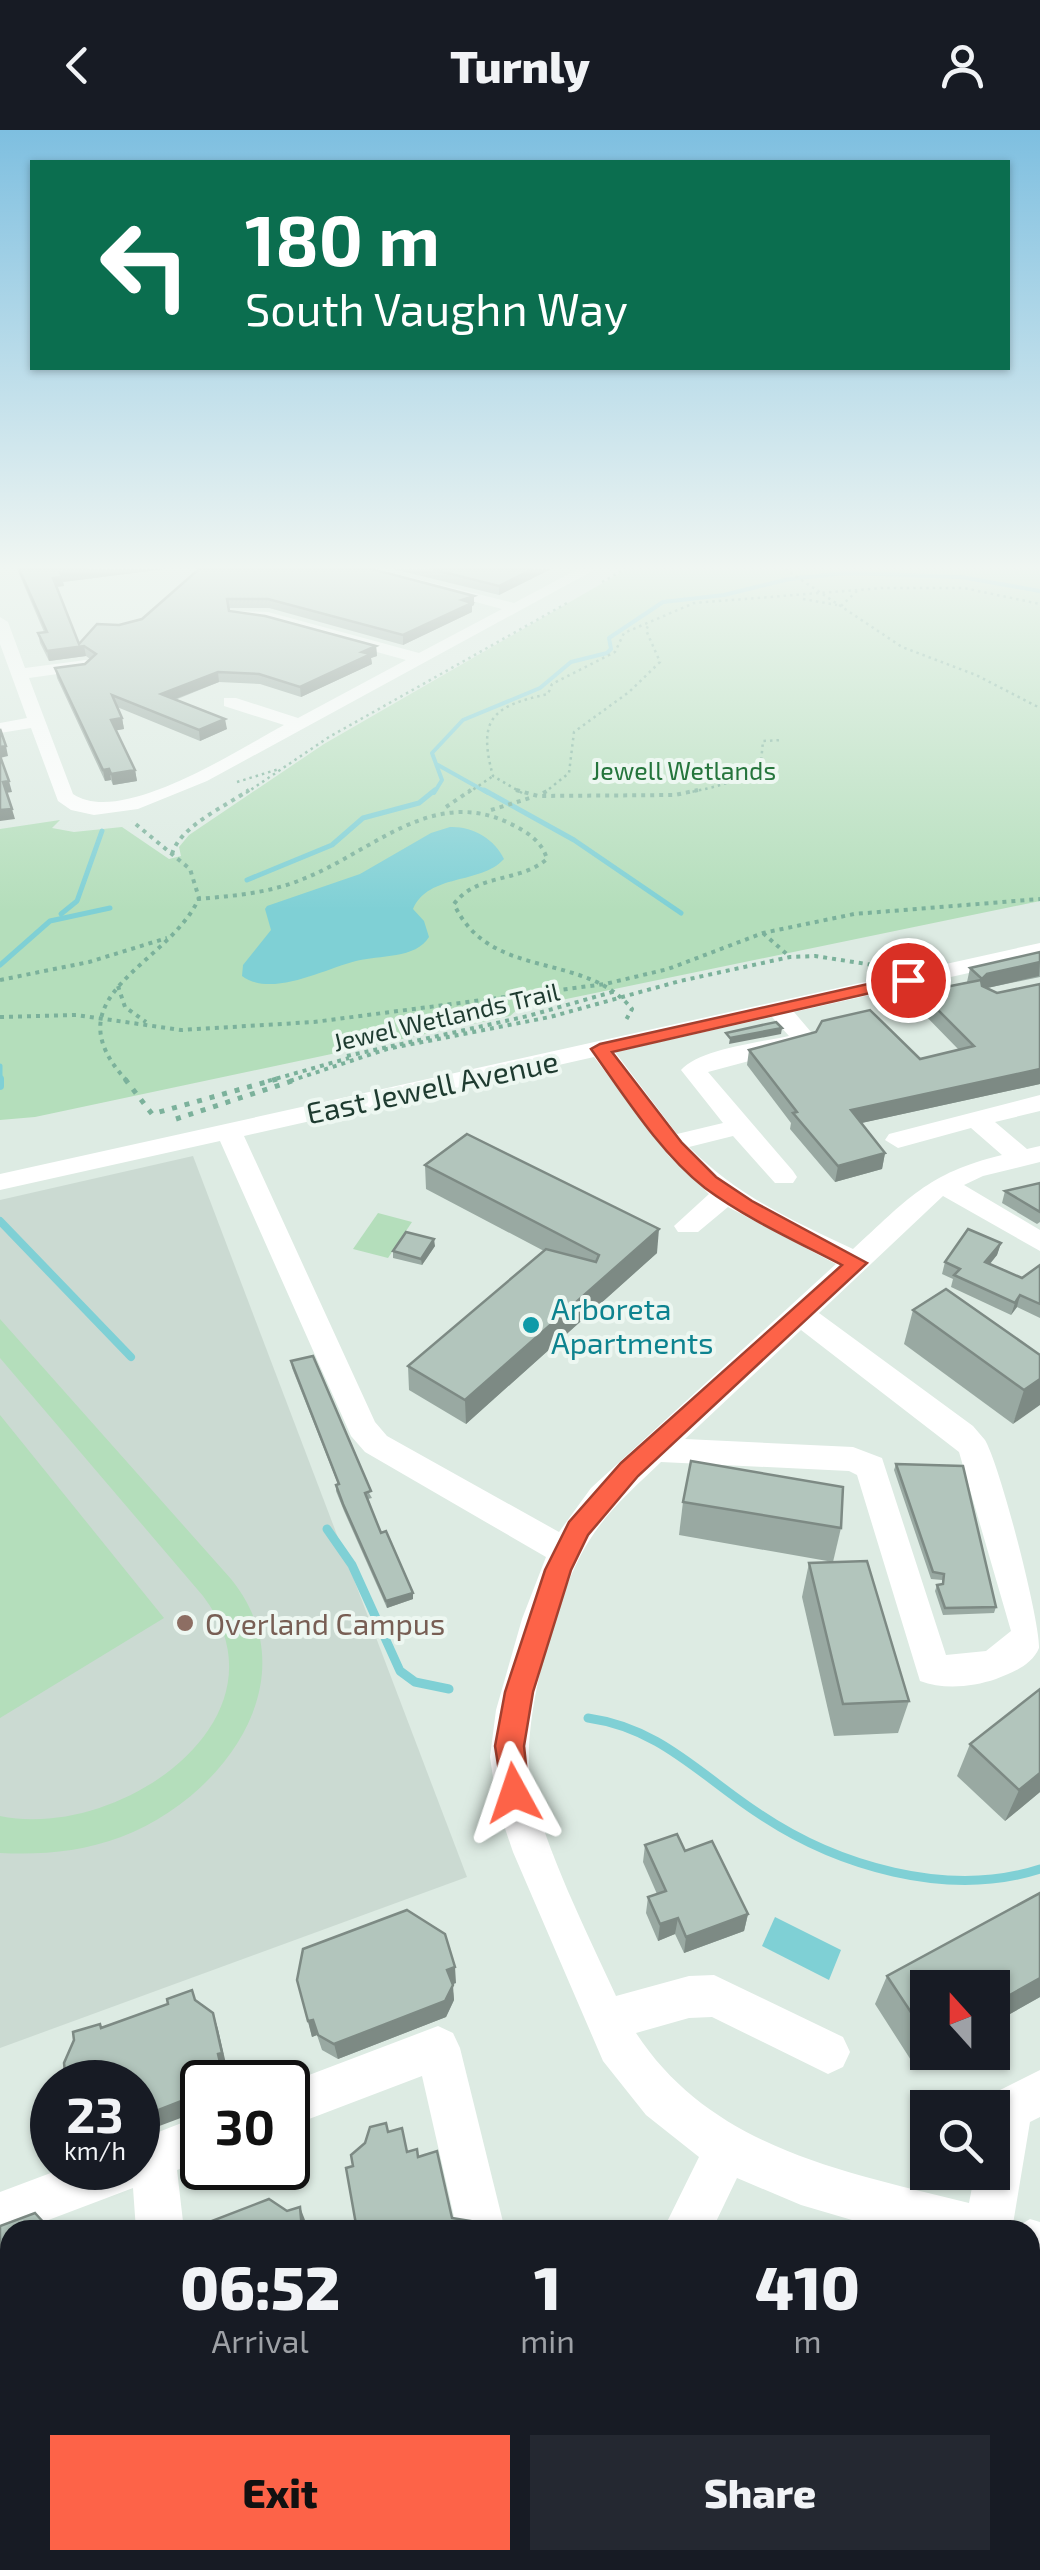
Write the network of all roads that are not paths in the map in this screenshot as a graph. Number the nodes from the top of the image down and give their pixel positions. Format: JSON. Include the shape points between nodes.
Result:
{"nodes":[{"id":1,"x":23,"y":683,"type":"edge"},
{"id":2,"x":377,"y":683,"type":"edge"},
{"id":3,"x":230,"y":702,"type":"dead end"},
{"id":4,"x":38,"y":722,"type":"junction"},
{"id":5,"x":300,"y":724,"type":"junction"},
{"id":6,"x":0,"y":728,"type":"edge"},
{"id":7,"x":1040,"y":950,"type":"edge"},
{"id":8,"x":1010,"y":956,"type":"junction"},
{"id":9,"x":1031,"y":974,"type":"edge"},
{"id":10,"x":778,"y":1009,"type":"junction"},
{"id":11,"x":600,"y":1049,"type":"junction"},
{"id":12,"x":1040,"y":1104,"type":"edge"},
{"id":13,"x":976,"y":1119,"type":"junction"},
{"id":14,"x":739,"y":1127,"type":"junction"},
{"id":15,"x":229,"y":1131,"type":"junction"},
{"id":16,"x":898,"y":1140,"type":"dead end"},
{"id":17,"x":672,"y":1143,"type":"junction"},
{"id":18,"x":1031,"y":1156,"type":"edge"},
{"id":19,"x":784,"y":1178,"type":"dead end"},
{"id":20,"x":0,"y":1182,"type":"edge"},
{"id":21,"x":943,"y":1184,"type":"junction"},
{"id":22,"x":726,"y":1194,"type":"junction"},
{"id":23,"x":688,"y":1226,"type":"dead end"},
{"id":24,"x":1040,"y":1242,"type":"edge"},
{"id":25,"x":856,"y":1263,"type":"junction"},
{"id":26,"x":799,"y":1314,"type":"junction"},
{"id":27,"x":651,"y":1450,"type":"junction"},
{"id":28,"x":565,"y":1552,"type":"junction"},
{"id":29,"x":606,"y":2020,"type":"junction"},
{"id":30,"x":828,"y":2052,"type":"dead end"},
{"id":31,"x":1040,"y":2092,"type":"edge"},
{"id":32,"x":310,"y":2097,"type":"edge"},
{"id":33,"x":727,"y":2149,"type":"junction"},
{"id":34,"x":66,"y":2190,"type":"edge"},
{"id":35,"x":147,"y":2190,"type":"edge"},
{"id":36,"x":0,"y":2216,"type":"edge"},
{"id":37,"x":157,"y":2220,"type":"edge"},
{"id":38,"x":480,"y":2220,"type":"edge"},
{"id":39,"x":692,"y":2220,"type":"edge"},
{"id":40,"x":946,"y":2220,"type":"edge"},
{"id":41,"x":986,"y":2220,"type":"edge"}],
"edges":[{"from":1,"to":4,"type":"street"},
{"from":2,"to":5,"type":"street"},
{"from":3,"to":5,"type":"street"},
{"from":4,"to":5,"type":"street","via":[[65,797],[95,811],[200,778]]},
{"from":4,"to":6,"type":"street"},
{"from":7,"to":8,"type":"street","name":"East Jewell Avenue"},
{"from":8,"to":9,"type":"street"},
{"from":8,"to":10,"type":"street","name":"East Jewell Avenue"},
{"from":10,"to":11,"type":"street","name":"East Jewell Avenue"},
{"from":10,"to":14,"type":"street","via":[[806,1039],[693,1070]]},
{"from":11,"to":15,"type":"street","name":"East Jewell Avenue"},
{"from":11,"to":17,"type":"street"},
{"from":12,"to":13,"type":"street"},
{"from":13,"to":16,"type":"street"},
{"from":13,"to":18,"type":"street"},
{"from":14,"to":17,"type":"street"},
{"from":14,"to":19,"type":"street"},
{"from":15,"to":20,"type":"street","name":"East Jewell Avenue"},
{"from":15,"to":28,"type":"street","via":[[362,1428],[385,1449]]},
{"from":17,"to":22,"type":"street"},
{"from":18,"to":21,"type":"street"},
{"from":21,"to":24,"type":"street"},
{"from":21,"to":25,"type":"street"},
{"from":22,"to":23,"type":"street"},
{"from":22,"to":25,"type":"street"},
{"from":25,"to":26,"type":"street"},
{"from":26,"to":27,"type":"street"},
{"from":26,"to":27,"type":"street","via":[[974,1448],[1029,1632],[1022,1647],[980,1670],[933,1670],[870,1467],[852,1459]]},
{"from":27,"to":28,"type":"street","via":[[603,1496]]},
{"from":28,"to":29,"type":"street","via":[[519,1692],[510,1768],[526,1829]]},
{"from":29,"to":30,"type":"street","via":[[689,1996],[714,1996]]},
{"from":29,"to":33,"type":"street","via":[[643,2080]]},
{"from":31,"to":41,"type":"street","via":[[1010,2109]]},
{"from":32,"to":38,"type":"street","via":[[438,2048]]},
{"from":33,"to":39,"type":"street"},
{"from":33,"to":40,"type":"street","via":[[798,2181]]},
{"from":34,"to":36,"type":"street"},
{"from":35,"to":37,"type":"street"}]}
